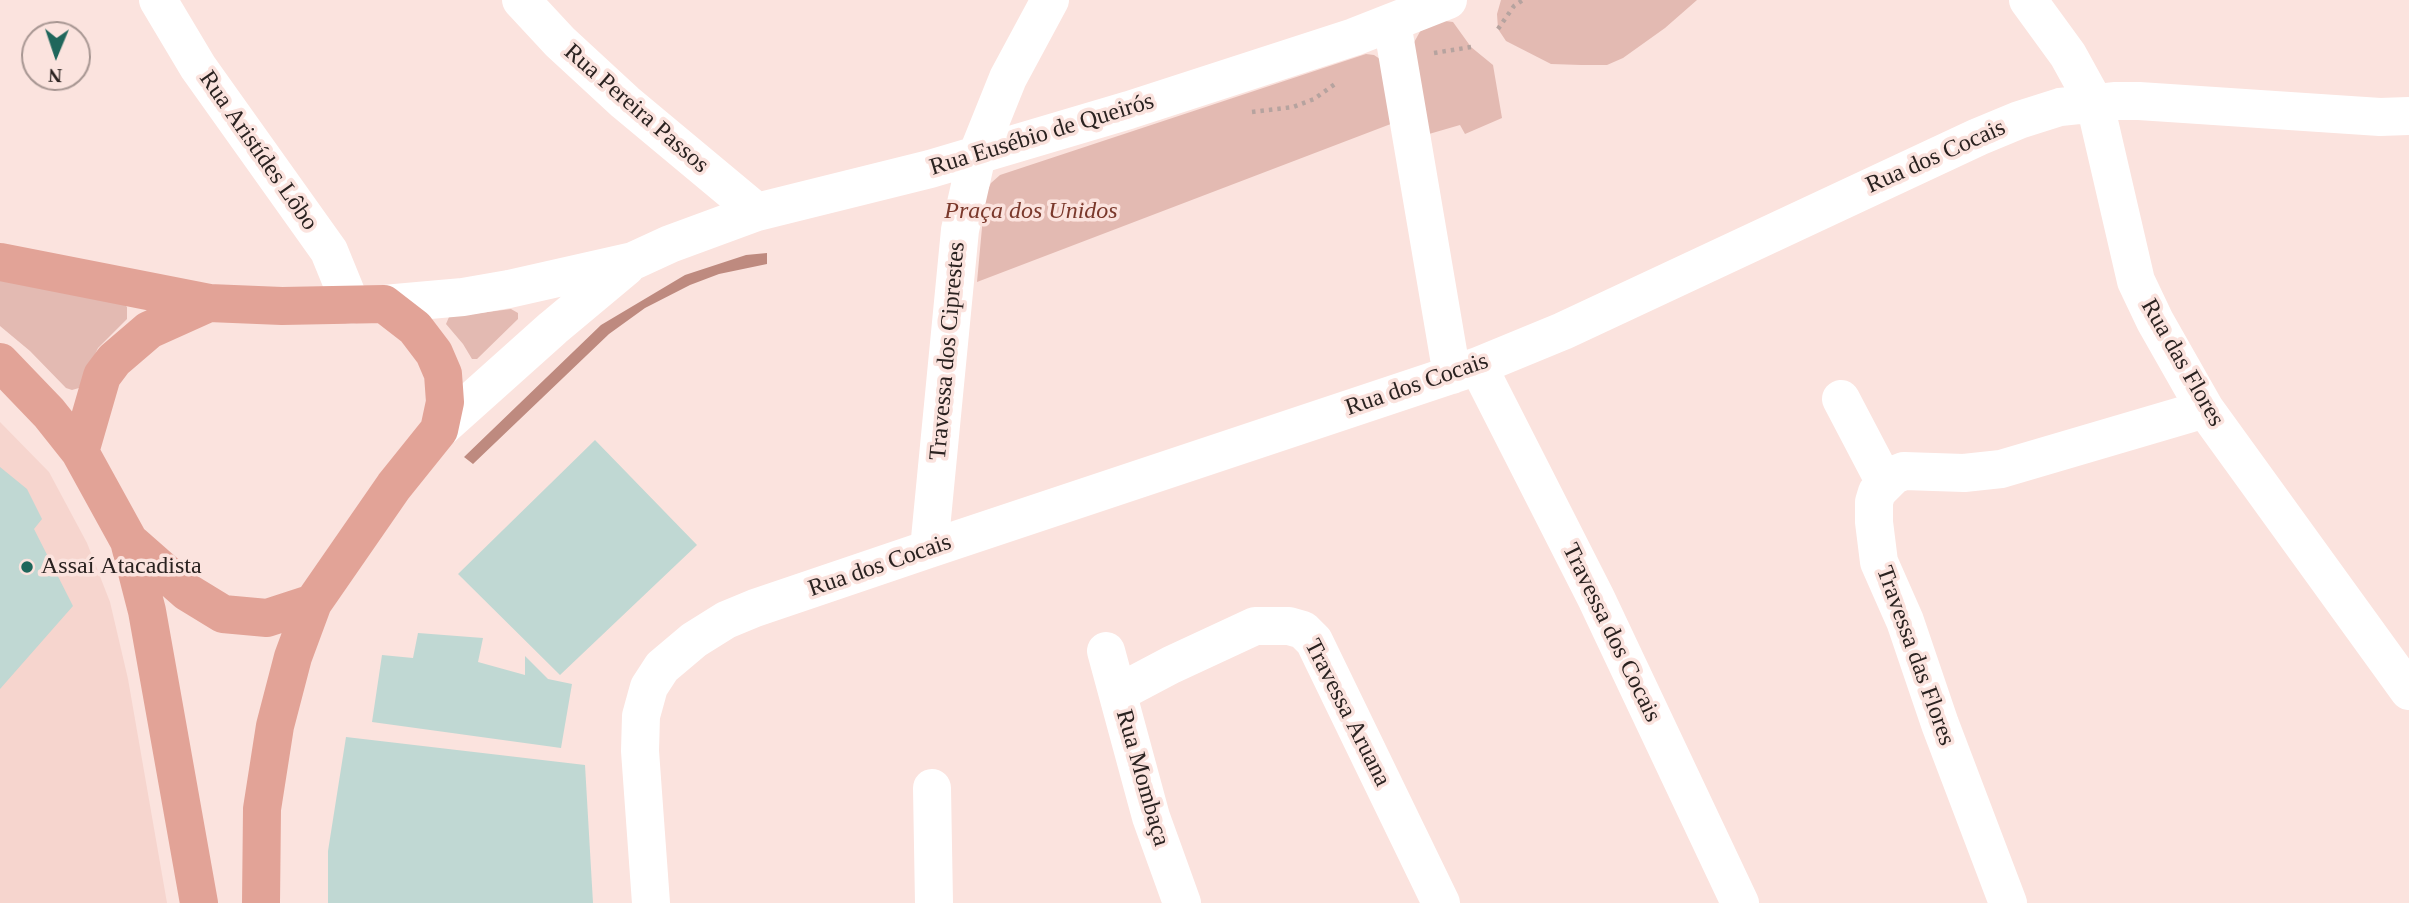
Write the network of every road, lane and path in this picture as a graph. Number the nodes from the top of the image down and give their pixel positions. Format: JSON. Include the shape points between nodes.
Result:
{"nodes":[{"id":1,"x":158,"y":0,"type":"edge"},
{"id":2,"x":521,"y":0,"type":"edge"},
{"id":3,"x":1448,"y":0,"type":"edge"},
{"id":4,"x":1523,"y":0,"type":"edge"},
{"id":5,"x":2028,"y":0,"type":"edge"},
{"id":6,"x":1047,"y":1,"type":"edge"},
{"id":7,"x":1392,"y":23,"type":"junction"},
{"id":8,"x":1498,"y":29,"type":"dead end"},
{"id":9,"x":1471,"y":47,"type":"dead end"},
{"id":10,"x":1425,"y":55,"type":"dead end"},
{"id":11,"x":2095,"y":104,"type":"junction"},
{"id":12,"x":2409,"y":116,"type":"edge"},
{"id":13,"x":976,"y":155,"type":"junction"},
{"id":14,"x":757,"y":212,"type":"junction"},
{"id":15,"x":633,"y":261,"type":"junction"},
{"id":16,"x":0,"y":262,"type":"edge"},
{"id":17,"x":209,"y":303,"type":"junction"},
{"id":18,"x":368,"y":305,"type":"junction"},
{"id":19,"x":0,"y":362,"type":"edge"},
{"id":20,"x":1465,"y":370,"type":"junction"},
{"id":21,"x":1841,"y":399,"type":"dead end"},
{"id":22,"x":2205,"y":408,"type":"junction"},
{"id":23,"x":439,"y":430,"type":"junction"},
{"id":24,"x":80,"y":452,"type":"junction"},
{"id":25,"x":1885,"y":483,"type":"junction"},
{"id":26,"x":129,"y":541,"type":"junction"},
{"id":27,"x":929,"y":549,"type":"junction"},
{"id":28,"x":313,"y":603,"type":"junction"},
{"id":29,"x":1106,"y":651,"type":"dead end"},
{"id":30,"x":2409,"y":691,"type":"edge"},
{"id":31,"x":1118,"y":693,"type":"junction"},
{"id":32,"x":932,"y":788,"type":"dead end"},
{"id":33,"x":199,"y":903,"type":"edge"},
{"id":34,"x":261,"y":903,"type":"edge"},
{"id":35,"x":651,"y":903,"type":"edge"},
{"id":36,"x":934,"y":903,"type":"edge"},
{"id":37,"x":1182,"y":903,"type":"edge"},
{"id":38,"x":1441,"y":903,"type":"edge"},
{"id":39,"x":1740,"y":903,"type":"edge"},
{"id":40,"x":2008,"y":903,"type":"edge"}],
"edges":[{"from":1,"to":18,"type":"street","name":"Rua Aristídes Lôbo","via":[[198,67]]},
{"from":2,"to":14,"type":"street","name":"Rua Pereira Passos","via":[[625,102]]},
{"from":3,"to":7,"type":"street","name":"Rua Eusébio de Queirós"},
{"from":4,"to":8,"type":"path"},
{"from":5,"to":11,"type":"street","name":"Rua das Flores","via":[[2068,55]]},
{"from":6,"to":13,"type":"street","name":"Travessa dos Ciprestes"},
{"from":7,"to":13,"type":"street","name":"Rua Eusébio de Queirós"},
{"from":7,"to":20,"type":"street","name":"Travessa dos Cocais"},
{"from":9,"to":10,"type":"path"},
{"from":11,"to":12,"type":"street","name":"Rua dos Cocais","via":[[2139,101]]},
{"from":11,"to":20,"type":"street","name":"Rua dos Cocais","via":[[2060,107],[1978,137],[1563,331]]},
{"from":11,"to":22,"type":"street","name":"Rua das Flores","via":[[2136,281]]},
{"from":13,"to":14,"type":"street","name":"Rua Eusébio de Queirós"},
{"from":13,"to":27,"type":"street","name":"Travessa dos Ciprestes","via":[[960,230]]},
{"from":14,"to":15,"type":"street","name":"Rua Eusébio de Queirós"},
{"from":15,"to":18,"type":"street","name":"Rua Eusébio de Queirós","via":[[463,297]]},
{"from":15,"to":23,"type":"street","name":"Rua Eusébio de Queirós"},
{"from":16,"to":17,"type":"main road","name":"Rua Eusébio de Queirós"},
{"from":17,"to":18,"type":"main road","name":"Rua Eusébio de Queirós"},
{"from":17,"to":24,"type":"main road","via":[[149,330],[114,360],[102,376]]},
{"from":18,"to":23,"type":"main road","via":[[415,328],[434,353],[443,374],[445,402]]},
{"from":19,"to":24,"type":"main road"},
{"from":20,"to":27,"type":"street","name":"Rua dos Cocais"},
{"from":20,"to":39,"type":"street","name":"Travessa dos Cocais","via":[[1596,598]]},
{"from":21,"to":25,"type":"street"},
{"from":22,"to":25,"type":"street","via":[[2001,469],[1904,471]]},
{"from":22,"to":30,"type":"street","name":"Rua das Flores"},
{"from":23,"to":28,"type":"main road"},
{"from":24,"to":26,"type":"main road"},
{"from":25,"to":40,"type":"street","name":"Travessa das Flores","via":[[1874,502],[1879,562]]},
{"from":26,"to":28,"type":"main road","via":[[187,592],[222,614],[267,618]]},
{"from":26,"to":33,"type":"main road","via":[[147,611]]},
{"from":27,"to":35,"type":"street","name":"Rua dos Cocais","via":[[726,620],[662,667],[649,687],[641,716],[641,785]]},
{"from":28,"to":34,"type":"main road","via":[[293,657],[273,738],[262,809]]},
{"from":29,"to":31,"type":"street","name":"Rua Mombaça"},
{"from":31,"to":37,"type":"street","name":"Rua Mombaça","via":[[1151,817]]},
{"from":31,"to":38,"type":"street","name":"Travessa Aruana","via":[[1255,626],[1303,630],[1314,641]]},
{"from":32,"to":36,"type":"street"}]}
